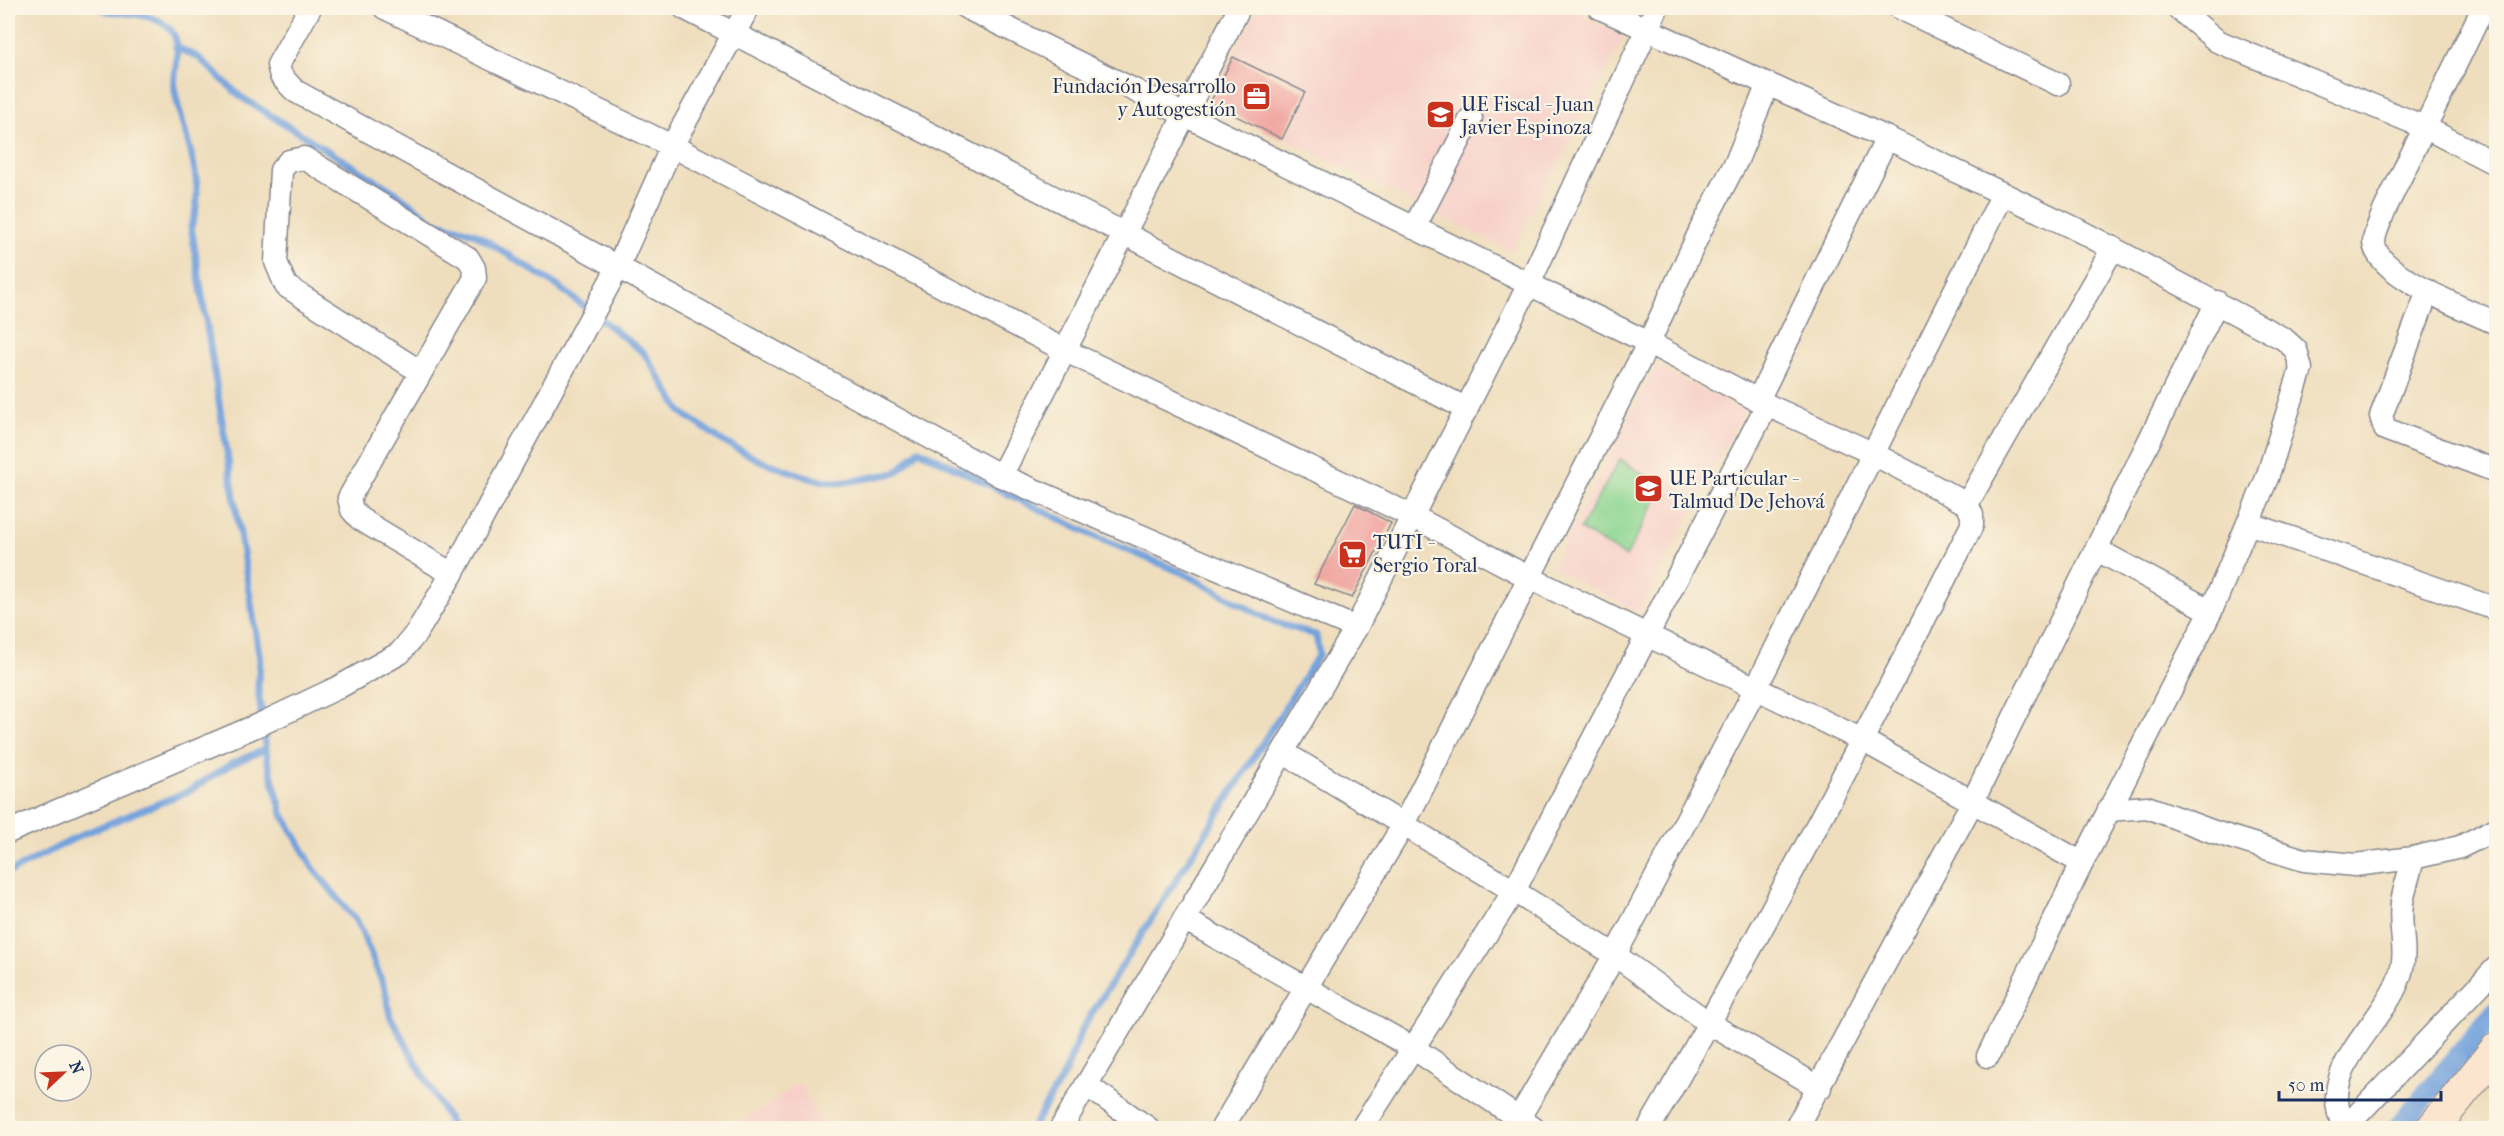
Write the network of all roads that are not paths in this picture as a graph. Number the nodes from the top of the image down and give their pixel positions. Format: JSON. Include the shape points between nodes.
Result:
{"nodes":[{"id":1,"x":310,"y":8,"type":"edge"},
{"id":2,"x":385,"y":8,"type":"edge"},
{"id":3,"x":684,"y":8,"type":"edge"},
{"id":4,"x":748,"y":8,"type":"edge"},
{"id":5,"x":967,"y":8,"type":"edge"},
{"id":6,"x":1239,"y":8,"type":"edge"},
{"id":7,"x":1600,"y":8,"type":"edge"},
{"id":8,"x":1657,"y":8,"type":"edge"},
{"id":9,"x":1900,"y":8,"type":"edge"},
{"id":10,"x":2178,"y":8,"type":"edge"},
{"id":11,"x":2484,"y":11,"type":"edge"},
{"id":12,"x":1645,"y":30,"type":"junction"},
{"id":13,"x":735,"y":32,"type":"junction"},
{"id":14,"x":1768,"y":84,"type":"junction"},
{"id":15,"x":2058,"y":84,"type":"dead end"},
{"id":16,"x":1184,"y":116,"type":"junction"},
{"id":17,"x":1471,"y":118,"type":"dead end"},
{"id":18,"x":2424,"y":127,"type":"junction"},
{"id":19,"x":1887,"y":138,"type":"junction"},
{"id":20,"x":672,"y":146,"type":"junction"},
{"id":21,"x":2496,"y":164,"type":"edge"},
{"id":22,"x":2003,"y":194,"type":"junction"},
{"id":23,"x":1414,"y":228,"type":"junction"},
{"id":24,"x":1123,"y":234,"type":"junction"},
{"id":25,"x":2113,"y":248,"type":"junction"},
{"id":26,"x":617,"y":269,"type":"junction"},
{"id":27,"x":1529,"y":284,"type":"junction"},
{"id":28,"x":2428,"y":291,"type":"junction"},
{"id":29,"x":2217,"y":302,"type":"junction"},
{"id":30,"x":2496,"y":323,"type":"edge"},
{"id":31,"x":1649,"y":343,"type":"junction"},
{"id":32,"x":1066,"y":351,"type":"junction"},
{"id":33,"x":419,"y":371,"type":"junction"},
{"id":34,"x":1762,"y":402,"type":"junction"},
{"id":35,"x":1467,"y":409,"type":"junction"},
{"id":36,"x":1872,"y":453,"type":"junction"},
{"id":37,"x":2496,"y":471,"type":"edge"},
{"id":38,"x":1001,"y":476,"type":"junction"},
{"id":39,"x":1967,"y":504,"type":"junction"},
{"id":40,"x":1414,"y":518,"type":"junction"},
{"id":41,"x":2248,"y":523,"type":"junction"},
{"id":42,"x":2097,"y":549,"type":"junction"},
{"id":43,"x":452,"y":574,"type":"junction"},
{"id":44,"x":1528,"y":577,"type":"junction"},
{"id":45,"x":2496,"y":609,"type":"edge"},
{"id":46,"x":2211,"y":611,"type":"junction"},
{"id":47,"x":1356,"y":628,"type":"junction"},
{"id":48,"x":1645,"y":634,"type":"junction"},
{"id":49,"x":1755,"y":688,"type":"junction"},
{"id":50,"x":1864,"y":741,"type":"junction"},
{"id":51,"x":1284,"y":753,"type":"junction"},
{"id":52,"x":1973,"y":801,"type":"junction"},
{"id":53,"x":2109,"y":810,"type":"junction"},
{"id":54,"x":1404,"y":824,"type":"junction"},
{"id":55,"x":2496,"y":829,"type":"edge"},
{"id":56,"x":8,"y":832,"type":"edge"},
{"id":57,"x":2414,"y":858,"type":"junction"},
{"id":58,"x":2082,"y":863,"type":"junction"},
{"id":59,"x":1514,"y":891,"type":"junction"},
{"id":60,"x":1184,"y":920,"type":"junction"},
{"id":61,"x":1615,"y":955,"type":"junction"},
{"id":62,"x":2496,"y":968,"type":"edge"},
{"id":63,"x":1308,"y":988,"type":"junction"},
{"id":64,"x":1710,"y":1024,"type":"junction"},
{"id":65,"x":1413,"y":1048,"type":"junction"},
{"id":66,"x":2496,"y":1050,"type":"edge"},
{"id":67,"x":1988,"y":1056,"type":"dead end"},
{"id":68,"x":1086,"y":1085,"type":"junction"},
{"id":69,"x":1820,"y":1088,"type":"junction"},
{"id":70,"x":1522,"y":1125,"type":"edge"},
{"id":71,"x":1061,"y":1128,"type":"edge"},
{"id":72,"x":1148,"y":1128,"type":"edge"},
{"id":73,"x":1222,"y":1128,"type":"edge"},
{"id":74,"x":1362,"y":1128,"type":"edge"},
{"id":75,"x":1649,"y":1128,"type":"edge"},
{"id":76,"x":1796,"y":1128,"type":"edge"},
{"id":77,"x":2345,"y":1128,"type":"edge"},
{"id":78,"x":2433,"y":1128,"type":"edge"}],
"edges":[{"from":1,"to":26,"type":"street","via":[[278,65],[281,76],[295,91]]},
{"from":2,"to":20,"type":"street"},
{"from":3,"to":13,"type":"street"},
{"from":4,"to":13,"type":"street"},
{"from":5,"to":16,"type":"street"},
{"from":6,"to":16,"type":"street"},
{"from":7,"to":12,"type":"street"},
{"from":8,"to":12,"type":"street"},
{"from":9,"to":15,"type":"street"},
{"from":10,"to":18,"type":"street","via":[[2217,41]]},
{"from":11,"to":18,"type":"street"},
{"from":12,"to":14,"type":"street"},
{"from":12,"to":27,"type":"street"},
{"from":13,"to":20,"type":"street"},
{"from":13,"to":24,"type":"street"},
{"from":14,"to":19,"type":"street"},
{"from":14,"to":31,"type":"street","via":[[1737,160]]},
{"from":16,"to":23,"type":"street"},
{"from":16,"to":24,"type":"street"},
{"from":17,"to":23,"type":"street"},
{"from":18,"to":21,"type":"street"},
{"from":18,"to":28,"type":"street","via":[[2384,211],[2374,242],[2378,256],[2388,267]]},
{"from":19,"to":22,"type":"street"},
{"from":19,"to":34,"type":"street"},
{"from":20,"to":26,"type":"street"},
{"from":20,"to":32,"type":"street"},
{"from":22,"to":25,"type":"street"},
{"from":22,"to":36,"type":"street"},
{"from":23,"to":27,"type":"street"},
{"from":24,"to":32,"type":"street"},
{"from":24,"to":35,"type":"street"},
{"from":25,"to":29,"type":"street"},
{"from":25,"to":39,"type":"street"},
{"from":26,"to":38,"type":"street"},
{"from":26,"to":43,"type":"street"},
{"from":27,"to":31,"type":"street"},
{"from":27,"to":35,"type":"street"},
{"from":28,"to":30,"type":"street"},
{"from":28,"to":37,"type":"street","via":[[2381,422],[2385,429]]},
{"from":29,"to":41,"type":"street","via":[[2284,339],[2296,351],[2301,369],[2267,478]]},
{"from":29,"to":42,"type":"street"},
{"from":31,"to":34,"type":"street"},
{"from":31,"to":44,"type":"street"},
{"from":32,"to":38,"type":"street"},
{"from":32,"to":40,"type":"street"},
{"from":33,"to":33,"type":"street","via":[[475,278],[468,258],[304,158],[289,161],[280,170],[276,262],[286,286]]},
{"from":33,"to":43,"type":"street","via":[[349,498],[360,519]]},
{"from":34,"to":36,"type":"street"},
{"from":34,"to":48,"type":"street"},
{"from":35,"to":40,"type":"street"},
{"from":36,"to":39,"type":"street"},
{"from":36,"to":49,"type":"street"},
{"from":38,"to":47,"type":"street"},
{"from":39,"to":50,"type":"street","via":[[1972,525]]},
{"from":40,"to":44,"type":"street"},
{"from":40,"to":47,"type":"street"},
{"from":41,"to":45,"type":"street"},
{"from":41,"to":46,"type":"street"},
{"from":42,"to":46,"type":"street"},
{"from":42,"to":52,"type":"street"},
{"from":43,"to":56,"type":"street","via":[[400,653],[265,722]]},
{"from":44,"to":48,"type":"street"},
{"from":44,"to":54,"type":"street"},
{"from":46,"to":53,"type":"street"},
{"from":47,"to":51,"type":"street"},
{"from":48,"to":49,"type":"street"},
{"from":48,"to":59,"type":"street"},
{"from":49,"to":50,"type":"street"},
{"from":49,"to":61,"type":"street"},
{"from":50,"to":52,"type":"street"},
{"from":50,"to":64,"type":"street"},
{"from":51,"to":54,"type":"street"},
{"from":51,"to":60,"type":"street"},
{"from":52,"to":58,"type":"street"},
{"from":52,"to":69,"type":"street"},
{"from":53,"to":57,"type":"street","via":[[2147,807],[2304,860],[2355,865]]},
{"from":53,"to":58,"type":"street"},
{"from":54,"to":59,"type":"street"},
{"from":54,"to":63,"type":"street"},
{"from":55,"to":57,"type":"street","via":[[2460,847]]},
{"from":57,"to":77,"type":"street","via":[[2402,904],[2406,954],[2399,980],[2382,1013],[2350,1054],[2339,1078],[2337,1103]]},
{"from":58,"to":67,"type":"street"},
{"from":59,"to":61,"type":"street"},
{"from":59,"to":65,"type":"street"},
{"from":60,"to":63,"type":"street"},
{"from":60,"to":68,"type":"street"},
{"from":61,"to":64,"type":"street"},
{"from":61,"to":70,"type":"street"},
{"from":62,"to":77,"type":"street"},
{"from":63,"to":65,"type":"street"},
{"from":63,"to":73,"type":"street"},
{"from":64,"to":69,"type":"street"},
{"from":64,"to":75,"type":"street"},
{"from":65,"to":70,"type":"street"},
{"from":65,"to":74,"type":"street"},
{"from":66,"to":78,"type":"street"},
{"from":68,"to":71,"type":"street"},
{"from":68,"to":72,"type":"street"},
{"from":69,"to":76,"type":"street"}]}
